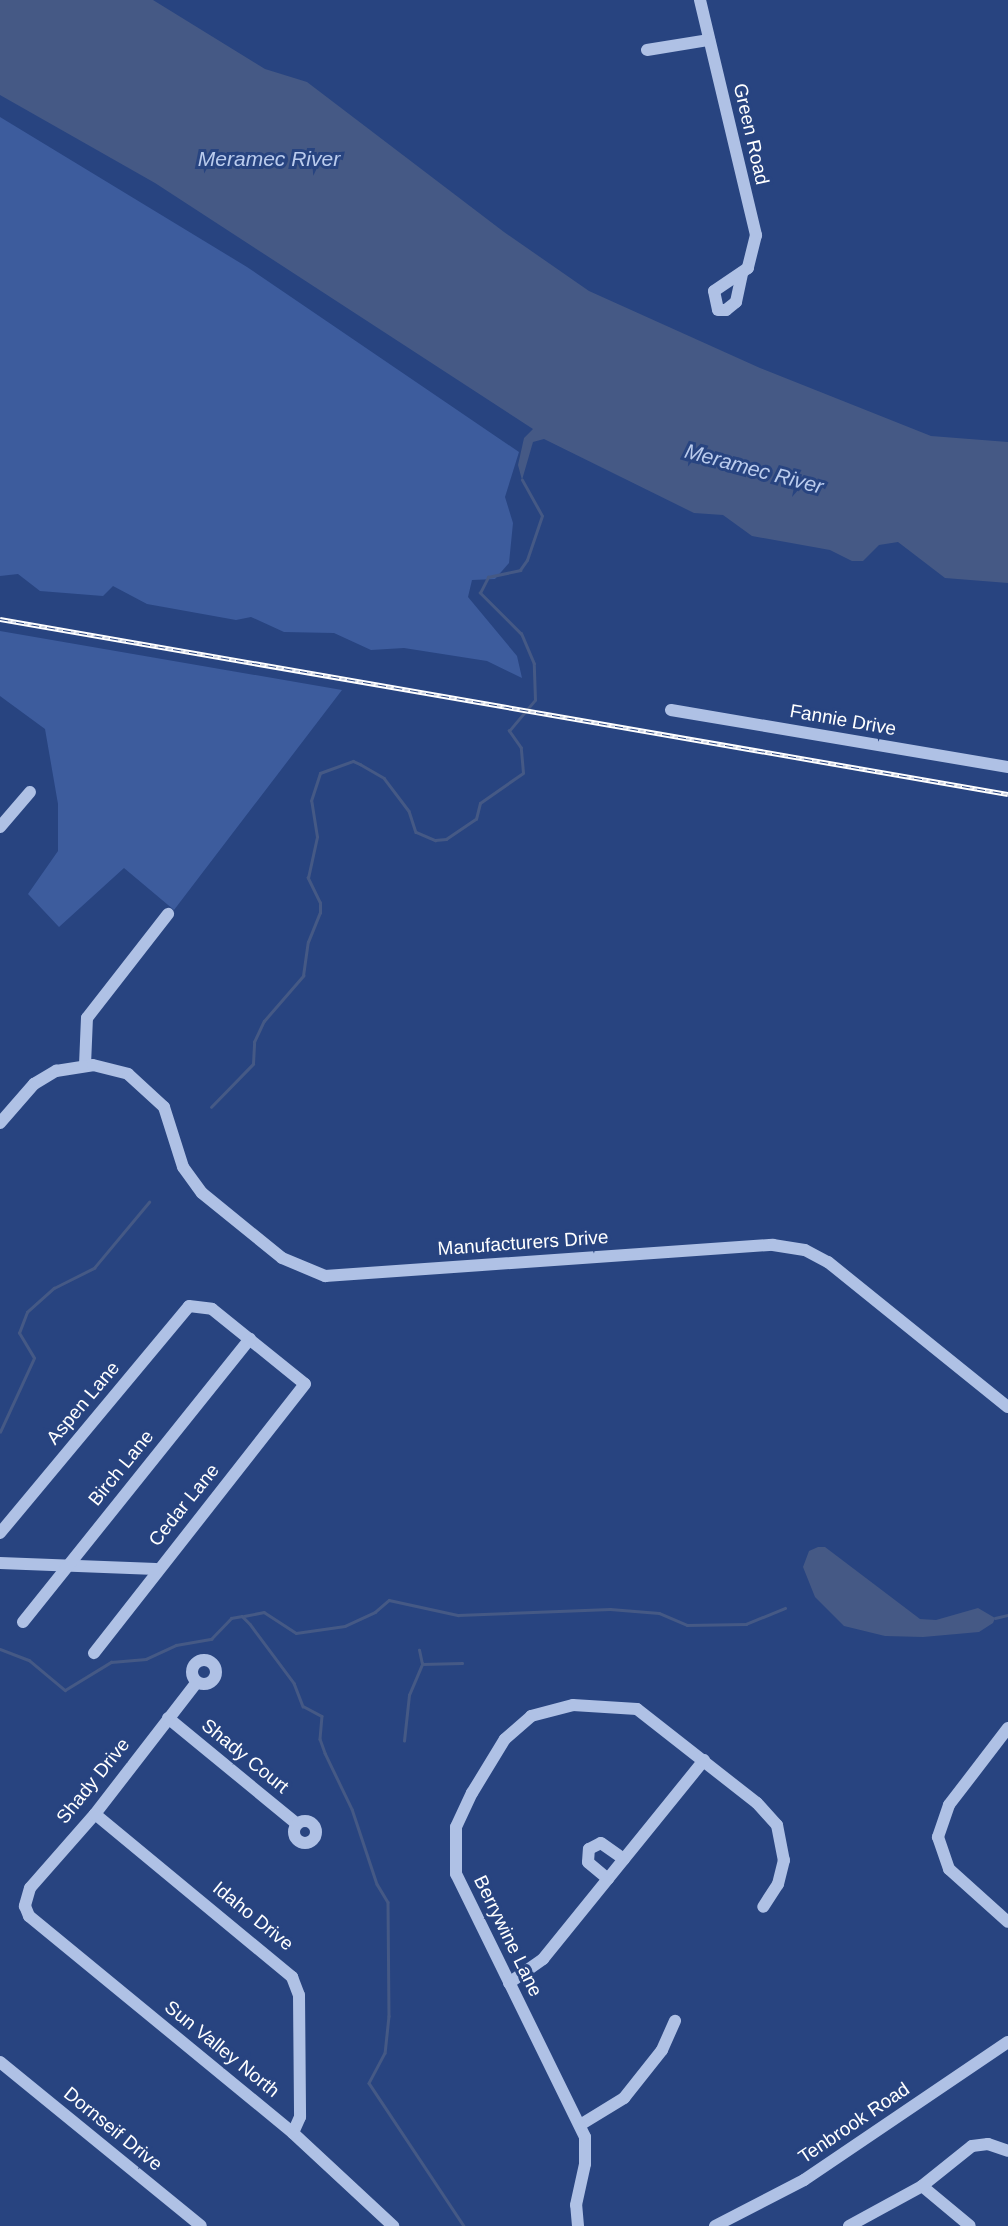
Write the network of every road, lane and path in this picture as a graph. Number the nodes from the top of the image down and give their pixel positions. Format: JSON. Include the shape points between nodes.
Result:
{"nodes":[{"id":1,"x":699,"y":0,"type":"edge"},
{"id":2,"x":709,"y":40,"type":"junction"},
{"id":3,"x":647,"y":50,"type":"dead end"},
{"id":4,"x":742,"y":273,"type":"dead end"},
{"id":5,"x":671,"y":710,"type":"dead end"},
{"id":6,"x":1008,"y":767,"type":"edge"},
{"id":7,"x":30,"y":792,"type":"dead end"},
{"id":8,"x":0,"y":827,"type":"edge"},
{"id":9,"x":168,"y":914,"type":"dead end"},
{"id":10,"x":85,"y":1065,"type":"junction"},
{"id":11,"x":0,"y":1123,"type":"edge"},
{"id":12,"x":250,"y":1339,"type":"junction"},
{"id":13,"x":1008,"y":1407,"type":"edge"},
{"id":14,"x":0,"y":1533,"type":"edge"},
{"id":15,"x":0,"y":1563,"type":"edge"},
{"id":16,"x":67,"y":1566,"type":"junction"},
{"id":17,"x":156,"y":1569,"type":"junction"},
{"id":18,"x":23,"y":1622,"type":"dead end"},
{"id":19,"x":94,"y":1653,"type":"dead end"},
{"id":20,"x":197,"y":1682,"type":"dead end"},
{"id":21,"x":168,"y":1718,"type":"junction"},
{"id":22,"x":1008,"y":1728,"type":"edge"},
{"id":23,"x":704,"y":1760,"type":"junction"},
{"id":24,"x":96,"y":1814,"type":"junction"},
{"id":25,"x":297,"y":1824,"type":"dead end"},
{"id":26,"x":624,"y":1859,"type":"junction"},
{"id":27,"x":608,"y":1879,"type":"junction"},
{"id":28,"x":25,"y":1906,"type":"joint"},
{"id":29,"x":763,"y":1907,"type":"dead end"},
{"id":30,"x":1008,"y":1922,"type":"edge"},
{"id":31,"x":509,"y":1983,"type":"junction"},
{"id":32,"x":675,"y":2021,"type":"dead end"},
{"id":33,"x":1008,"y":2042,"type":"edge"},
{"id":34,"x":0,"y":2062,"type":"edge"},
{"id":35,"x":580,"y":2125,"type":"junction"},
{"id":36,"x":293,"y":2133,"type":"junction"},
{"id":37,"x":1007,"y":2148,"type":"edge"},
{"id":38,"x":922,"y":2186,"type":"junction"},
{"id":39,"x":201,"y":2226,"type":"edge"},
{"id":40,"x":393,"y":2226,"type":"edge"},
{"id":41,"x":578,"y":2226,"type":"edge"},
{"id":42,"x":715,"y":2226,"type":"edge"},
{"id":43,"x":849,"y":2226,"type":"edge"},
{"id":44,"x":970,"y":2226,"type":"edge"}],
"edges":[{"from":1,"to":2,"type":"street","name":"Green Road"},
{"from":2,"to":3,"type":"street"},
{"from":2,"to":4,"type":"street","name":"Green Road","via":[[756,235],[755,249]]},
{"from":5,"to":6,"type":"street","name":"Fannie Drive"},
{"from":7,"to":8,"type":"street"},
{"from":9,"to":10,"type":"street","via":[[87,1018]]},
{"from":10,"to":11,"type":"street","via":[[41,1079]]},
{"from":10,"to":13,"type":"street","name":"Manufacturers Drive","via":[[128,1074],[154,1094],[169,1117],[192,1181],[263,1244],[305,1271],[347,1282],[790,1246],[828,1262]]},
{"from":12,"to":14,"type":"street","name":"Aspen Lane","via":[[200,1304],[188,1306]]},
{"from":12,"to":16,"type":"street","name":"Birch Lane"},
{"from":12,"to":17,"type":"street","name":"Cedar Lane","via":[[305,1384]]},
{"from":15,"to":16,"type":"street"},
{"from":16,"to":17,"type":"street"},
{"from":16,"to":18,"type":"street","name":"Birch Lane"},
{"from":17,"to":19,"type":"street","name":"Cedar Lane"},
{"from":20,"to":21,"type":"street","name":"Shady Drive"},
{"from":21,"to":24,"type":"street","name":"Shady Drive"},
{"from":21,"to":25,"type":"street","name":"Shady Court"},
{"from":22,"to":30,"type":"street","via":[[952,1800],[937,1840],[952,1874]]},
{"from":23,"to":26,"type":"street"},
{"from":23,"to":29,"type":"street","name":"Berrywine Lane","via":[[765,1811],[782,1836],[782,1873]]},
{"from":23,"to":31,"type":"street","name":"Berrywine Lane","via":[[648,1715],[628,1707],[549,1709],[513,1730],[463,1810],[453,1849],[462,1890]]},
{"from":24,"to":28,"type":"street","name":"Shady Drive","via":[[30,1888]]},
{"from":24,"to":36,"type":"street","name":"Idaho Drive","via":[[292,1977],[299,1995],[300,2103],[299,2124]]},
{"from":26,"to":27,"type":"street"},
{"from":26,"to":27,"type":"street","via":[[601,1843],[589,1849],[588,1862]]},
{"from":27,"to":31,"type":"street","via":[[543,1959]]},
{"from":28,"to":36,"type":"street","name":"Sun Valley North","via":[[29,1916]]},
{"from":31,"to":35,"type":"street","name":"Berrywine Lane"},
{"from":32,"to":35,"type":"street","via":[[662,2050],[624,2098]]},
{"from":33,"to":42,"type":"street","name":"Tenbrook Road","via":[[804,2180]]},
{"from":34,"to":39,"type":"street","name":"Dornseif Drive"},
{"from":35,"to":41,"type":"street","name":"Berrywine Lane","via":[[586,2152],[576,2205]]},
{"from":36,"to":40,"type":"street","name":"Sun Valley North"},
{"from":37,"to":38,"type":"street","via":[[972,2146]]},
{"from":38,"to":43,"type":"street"},
{"from":38,"to":44,"type":"street"}]}
